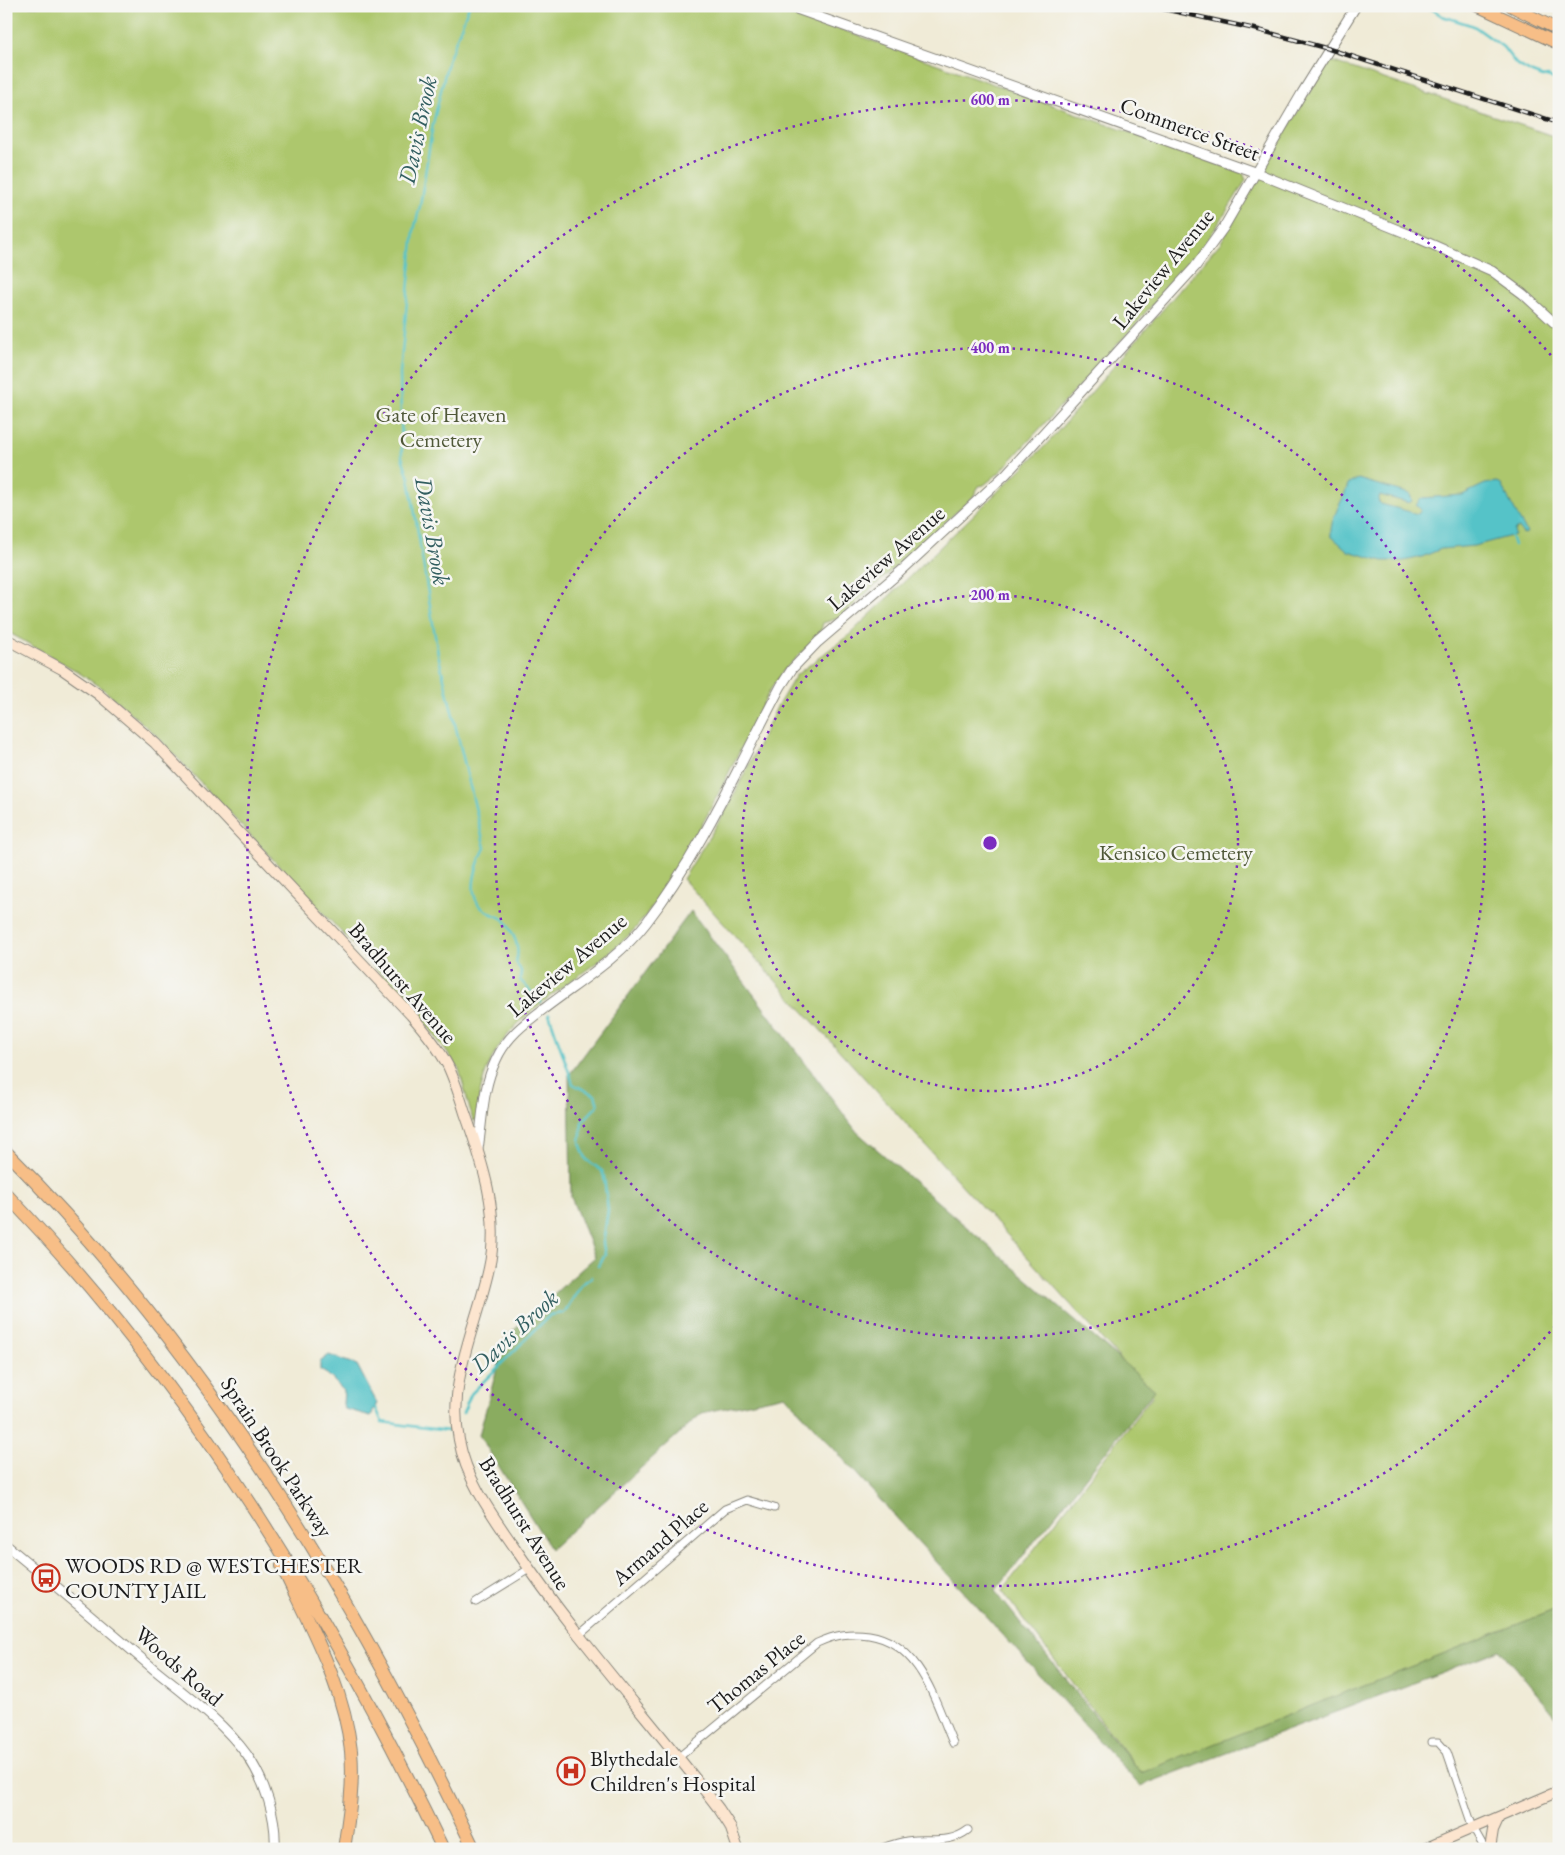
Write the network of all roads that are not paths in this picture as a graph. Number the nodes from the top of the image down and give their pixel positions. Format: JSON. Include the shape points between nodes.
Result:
{"nodes":[{"id":1,"x":788,"y":6,"type":"edge"},
{"id":2,"x":1356,"y":6,"type":"edge"},
{"id":3,"x":1478,"y":6,"type":"edge"},
{"id":4,"x":1510,"y":6,"type":"edge"},
{"id":5,"x":1559,"y":30,"type":"edge"},
{"id":6,"x":1559,"y":44,"type":"edge"},
{"id":7,"x":1257,"y":173,"type":"junction"},
{"id":8,"x":1559,"y":327,"type":"edge"},
{"id":9,"x":6,"y":639,"type":"edge"},
{"id":10,"x":478,"y":1149,"type":"junction"},
{"id":11,"x":6,"y":1152,"type":"edge"},
{"id":12,"x":6,"y":1194,"type":"edge"},
{"id":13,"x":774,"y":1508,"type":"dead end"},
{"id":14,"x":258,"y":1514,"type":"junction"},
{"id":15,"x":6,"y":1545,"type":"edge"},
{"id":16,"x":529,"y":1570,"type":"junction"},
{"id":17,"x":476,"y":1602,"type":"dead end"},
{"id":18,"x":578,"y":1636,"type":"junction"},
{"id":19,"x":1432,"y":1742,"type":"dead end"},
{"id":20,"x":953,"y":1743,"type":"dead end"},
{"id":21,"x":679,"y":1757,"type":"junction"},
{"id":22,"x":435,"y":1769,"type":"junction"},
{"id":23,"x":1559,"y":1791,"type":"edge"},
{"id":24,"x":1499,"y":1817,"type":"junction"},
{"id":25,"x":1474,"y":1828,"type":"junction"},
{"id":26,"x":968,"y":1830,"type":"dead end"},
{"id":27,"x":1435,"y":1844,"type":"junction"},
{"id":28,"x":276,"y":1849,"type":"edge"},
{"id":29,"x":344,"y":1849,"type":"edge"},
{"id":30,"x":443,"y":1849,"type":"edge"},
{"id":31,"x":474,"y":1849,"type":"edge"},
{"id":32,"x":480,"y":1849,"type":"edge"},
{"id":33,"x":738,"y":1849,"type":"edge"},
{"id":34,"x":880,"y":1849,"type":"edge"},
{"id":35,"x":1424,"y":1849,"type":"edge"},
{"id":36,"x":1448,"y":1849,"type":"edge"},
{"id":37,"x":1485,"y":1849,"type":"edge"},
{"id":38,"x":1490,"y":1849,"type":"edge"}],
"edges":[{"from":1,"to":7,"type":"street","name":"Commerce Street"},
{"from":2,"to":7,"type":"street","name":"Lakeview Avenue"},
{"from":3,"to":6,"type":"highway"},
{"from":4,"to":5,"type":"highway"},
{"from":7,"to":8,"type":"street","name":"Commerce Street","via":[[1492,271]]},
{"from":7,"to":10,"type":"street","name":"Lakeview Avenue","via":[[1195,267],[1006,474],[792,669],[780,686],[710,822],[645,925],[613,956],[524,1024],[504,1045],[485,1089]]},
{"from":9,"to":10,"type":"main road","name":"Bradhurst Avenue","via":[[62,669],[98,694],[155,743],[411,1014],[433,1041],[448,1067]]},
{"from":10,"to":16,"type":"main road","name":"Bradhurst Avenue","via":[[492,1218],[493,1246],[484,1291],[457,1385],[458,1440],[476,1487]]},
{"from":11,"to":22,"type":"highway","name":"Sprain Brook Parkway","via":[[115,1269],[228,1416],[322,1563]]},
{"from":12,"to":14,"type":"highway","name":"Sprain Brook Parkway","via":[[70,1262],[140,1345],[199,1424]]},
{"from":13,"to":18,"type":"street","name":"Armand Place","via":[[747,1500],[725,1509]]},
{"from":14,"to":29,"type":"highway","via":[[328,1667],[342,1706],[350,1744],[352,1781]]},
{"from":14,"to":30,"type":"highway","name":"Sprain Brook Parkway","via":[[348,1665]]},
{"from":15,"to":28,"type":"street","name":"Woods Road","via":[[192,1700],[239,1746],[262,1784],[271,1812]]},
{"from":16,"to":17,"type":"street"},
{"from":16,"to":18,"type":"main road","name":"Bradhurst Avenue"},
{"from":18,"to":21,"type":"main road","name":"Bradhurst Avenue"},
{"from":19,"to":25,"type":"street","via":[[1438,1742],[1447,1752]]},
{"from":20,"to":21,"type":"street","name":"Thomas Place","via":[[916,1663],[894,1644],[850,1633],[817,1643]]},
{"from":21,"to":33,"type":"main road","name":"Bradhurst Avenue","via":[[730,1826]]},
{"from":22,"to":31,"type":"highway","name":"Sprain Brook Parkway"},
{"from":22,"to":32,"type":"highway"},
{"from":23,"to":24,"type":"main road"},
{"from":24,"to":25,"type":"main road"},
{"from":24,"to":38,"type":"main road"},
{"from":25,"to":27,"type":"main road"},
{"from":25,"to":37,"type":"street"},
{"from":26,"to":34,"type":"street","via":[[943,1841],[915,1840]]},
{"from":27,"to":35,"type":"main road"},
{"from":27,"to":36,"type":"main road"}]}
